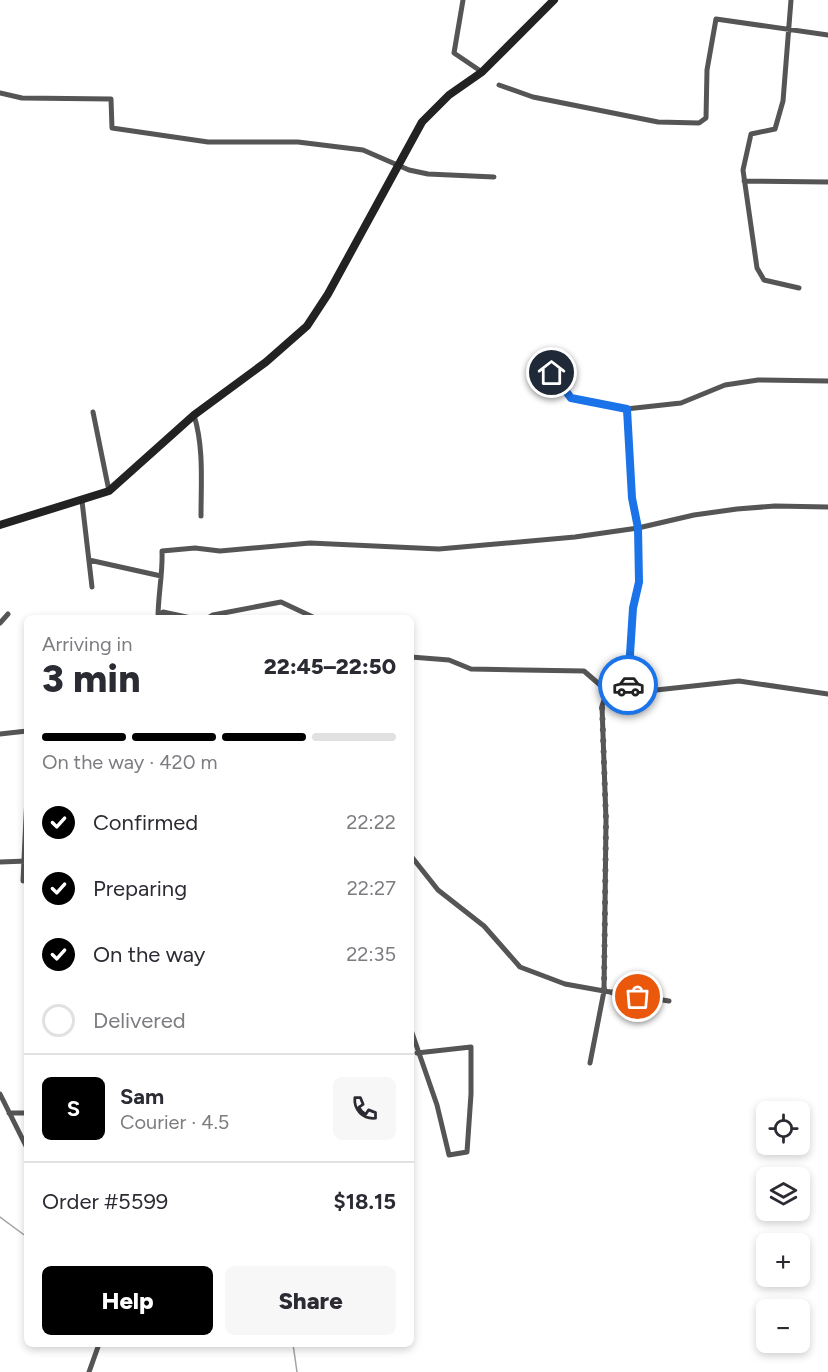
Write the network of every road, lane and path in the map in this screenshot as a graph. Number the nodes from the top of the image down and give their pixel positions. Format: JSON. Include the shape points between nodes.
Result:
{"nodes":[{"id":1,"x":463,"y":0,"type":"edge"},
{"id":2,"x":554,"y":0,"type":"edge"},
{"id":3,"x":791,"y":0,"type":"edge"},
{"id":4,"x":788,"y":31,"type":"junction"},
{"id":5,"x":828,"y":35,"type":"edge"},
{"id":6,"x":482,"y":72,"type":"junction"},
{"id":7,"x":500,"y":85,"type":"dead end"},
{"id":8,"x":0,"y":93,"type":"edge"},
{"id":9,"x":399,"y":165,"type":"junction"},
{"id":10,"x":494,"y":177,"type":"dead end"},
{"id":11,"x":744,"y":181,"type":"junction"},
{"id":12,"x":828,"y":182,"type":"edge"},
{"id":13,"x":800,"y":288,"type":"dead end"},
{"id":14,"x":552,"y":373,"type":"dead end"},
{"id":15,"x":828,"y":381,"type":"edge"},
{"id":16,"x":627,"y":409,"type":"junction"},
{"id":17,"x":93,"y":412,"type":"dead end"},
{"id":18,"x":194,"y":416,"type":"junction"},
{"id":19,"x":109,"y":490,"type":"junction"},
{"id":20,"x":82,"y":501,"type":"junction"},
{"id":21,"x":828,"y":507,"type":"edge"},
{"id":22,"x":201,"y":516,"type":"dead end"},
{"id":23,"x":0,"y":523,"type":"edge"},
{"id":24,"x":638,"y":528,"type":"junction"},
{"id":25,"x":89,"y":560,"type":"junction"},
{"id":26,"x":161,"y":576,"type":"junction"},
{"id":27,"x":92,"y":587,"type":"dead end"},
{"id":28,"x":8,"y":614,"type":"dead end"},
{"id":29,"x":158,"y":615,"type":"edge"},
{"id":30,"x":160,"y":615,"type":"edge"},
{"id":31,"x":177,"y":615,"type":"edge"},
{"id":32,"x":213,"y":615,"type":"edge"},
{"id":33,"x":309,"y":615,"type":"edge"},
{"id":34,"x":0,"y":623,"type":"edge"},
{"id":35,"x":414,"y":657,"type":"edge"},
{"id":36,"x":627,"y":690,"type":"junction"},
{"id":37,"x":607,"y":691,"type":"junction"},
{"id":38,"x":828,"y":694,"type":"edge"},
{"id":39,"x":24,"y":731,"type":"edge"},
{"id":40,"x":0,"y":734,"type":"edge"},
{"id":41,"x":414,"y":860,"type":"edge"},
{"id":42,"x":24,"y":861,"type":"edge"},
{"id":43,"x":0,"y":862,"type":"edge"},
{"id":44,"x":24,"y":868,"type":"edge"},
{"id":45,"x":22,"y":881,"type":"dead end"},
{"id":46,"x":604,"y":991,"type":"junction"},
{"id":47,"x":669,"y":1001,"type":"dead end"},
{"id":48,"x":414,"y":1042,"type":"edge"},
{"id":49,"x":417,"y":1053,"type":"junction"},
{"id":50,"x":590,"y":1063,"type":"dead end"},
{"id":51,"x":0,"y":1094,"type":"edge"},
{"id":52,"x":9,"y":1113,"type":"junction"},
{"id":53,"x":24,"y":1113,"type":"edge"},
{"id":54,"x":24,"y":1142,"type":"edge"},
{"id":55,"x":98,"y":1347,"type":"edge"},
{"id":56,"x":90,"y":1372,"type":"edge"}],
"edges":[{"from":1,"to":6,"type":"street","via":[[454,53]]},
{"from":2,"to":6,"type":"main road"},
{"from":3,"to":4,"type":"street"},
{"from":4,"to":5,"type":"street"},
{"from":4,"to":7,"type":"street","via":[[716,19],[707,70],[706,118],[699,123],[658,122],[533,97]]},
{"from":4,"to":11,"type":"street","via":[[783,101],[775,129],[751,134],[742,170]]},
{"from":6,"to":9,"type":"main road","via":[[449,95],[422,122]]},
{"from":8,"to":9,"type":"street","via":[[22,98],[111,99],[112,128],[208,142],[298,142],[363,150]]},
{"from":9,"to":10,"type":"street","via":[[428,174]]},
{"from":9,"to":18,"type":"main road","via":[[307,326]]},
{"from":11,"to":12,"type":"street"},
{"from":11,"to":13,"type":"street","via":[[757,268],[764,280]]},
{"from":14,"to":16,"type":"street","via":[[571,398]]},
{"from":15,"to":16,"type":"street","via":[[758,380],[725,385],[681,403]]},
{"from":16,"to":24,"type":"street","via":[[632,498]]},
{"from":17,"to":19,"type":"street"},
{"from":18,"to":19,"type":"main road"},
{"from":18,"to":22,"type":"street","via":[[202,463]]},
{"from":19,"to":20,"type":"main road"},
{"from":20,"to":23,"type":"main road"},
{"from":20,"to":25,"type":"street"},
{"from":21,"to":24,"type":"street","via":[[737,509]]},
{"from":24,"to":26,"type":"street","via":[[439,549],[310,543],[220,551],[162,551]]},
{"from":24,"to":36,"type":"street","via":[[639,582],[633,608]]},
{"from":25,"to":26,"type":"street"},
{"from":25,"to":27,"type":"street"},
{"from":26,"to":29,"type":"street"},
{"from":28,"to":34,"type":"street"},
{"from":30,"to":31,"type":"street"},
{"from":32,"to":33,"type":"street","via":[[281,602]]},
{"from":35,"to":37,"type":"street","via":[[449,660],[471,669],[585,671]]},
{"from":36,"to":37,"type":"street"},
{"from":36,"to":38,"type":"street","via":[[739,681]]},
{"from":37,"to":46,"type":"street","via":[[602,706],[606,820]]},
{"from":39,"to":40,"type":"street"},
{"from":41,"to":46,"type":"street","via":[[438,890],[484,926],[520,967],[565,984]]},
{"from":42,"to":43,"type":"street"},
{"from":44,"to":45,"type":"street"},
{"from":46,"to":47,"type":"street"},
{"from":46,"to":50,"type":"street"},
{"from":48,"to":49,"type":"street"},
{"from":49,"to":49,"type":"street","via":[[437,1105],[449,1155],[467,1152],[471,1047]]},
{"from":51,"to":52,"type":"street"},
{"from":52,"to":53,"type":"street"},
{"from":52,"to":54,"type":"street"},
{"from":55,"to":56,"type":"street"}]}
